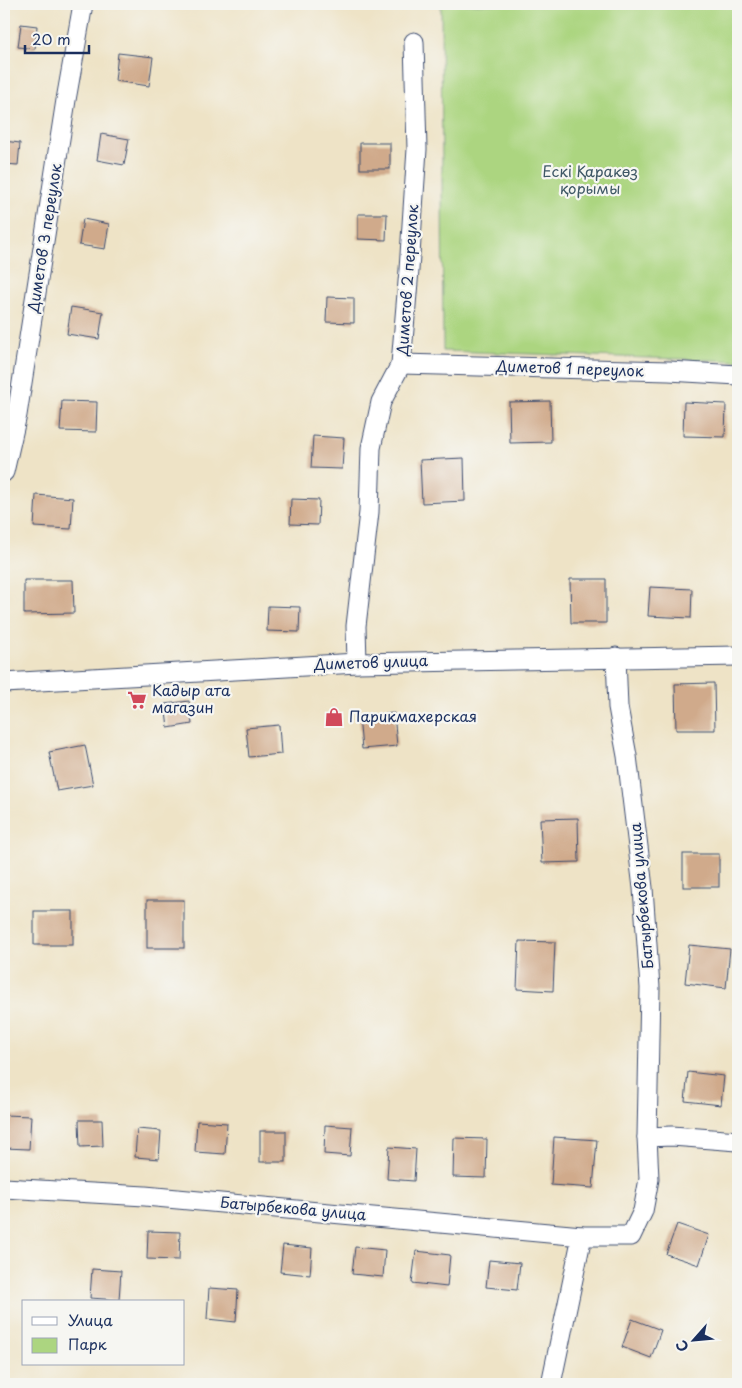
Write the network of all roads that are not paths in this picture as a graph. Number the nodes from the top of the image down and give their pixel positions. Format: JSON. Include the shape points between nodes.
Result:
{"nodes":[{"id":1,"x":83,"y":4,"type":"edge"},
{"id":2,"x":414,"y":42,"type":"dead end"},
{"id":3,"x":401,"y":364,"type":"junction"},
{"id":4,"x":738,"y":375,"type":"edge"},
{"id":5,"x":4,"y":472,"type":"edge"},
{"id":6,"x":738,"y":656,"type":"edge"},
{"id":7,"x":616,"y":657,"type":"junction"},
{"id":8,"x":357,"y":662,"type":"junction"},
{"id":9,"x":4,"y":684,"type":"edge"},
{"id":10,"x":647,"y":1137,"type":"junction"},
{"id":11,"x":738,"y":1141,"type":"edge"},
{"id":12,"x":4,"y":1188,"type":"edge"},
{"id":13,"x":582,"y":1236,"type":"junction"},
{"id":14,"x":551,"y":1384,"type":"edge"}],
"edges":[{"from":1,"to":5,"type":"street","name":"Диметов 3 переулок","via":[[17,415]]},
{"from":2,"to":3,"type":"street","name":"Диметов 2 переулок","via":[[417,149]]},
{"from":3,"to":4,"type":"street","name":"Диметов 1 переулок"},
{"from":3,"to":8,"type":"street","name":"Диметов 2 переулок","via":[[381,402],[371,448],[369,512],[356,626]]},
{"from":6,"to":7,"type":"street","name":"Диметов улица"},
{"from":7,"to":8,"type":"street","name":"Диметов улица"},
{"from":7,"to":10,"type":"street","name":"Батырбекова улица","via":[[618,707],[643,888],[650,988]]},
{"from":8,"to":9,"type":"street","name":"Диметов улица"},
{"from":10,"to":11,"type":"street"},
{"from":10,"to":13,"type":"street","name":"Батырбекова улица","via":[[649,1179],[643,1211],[631,1236]]},
{"from":12,"to":13,"type":"street","name":"Батырбекова улица","via":[[145,1196]]},
{"from":13,"to":14,"type":"street"}]}
